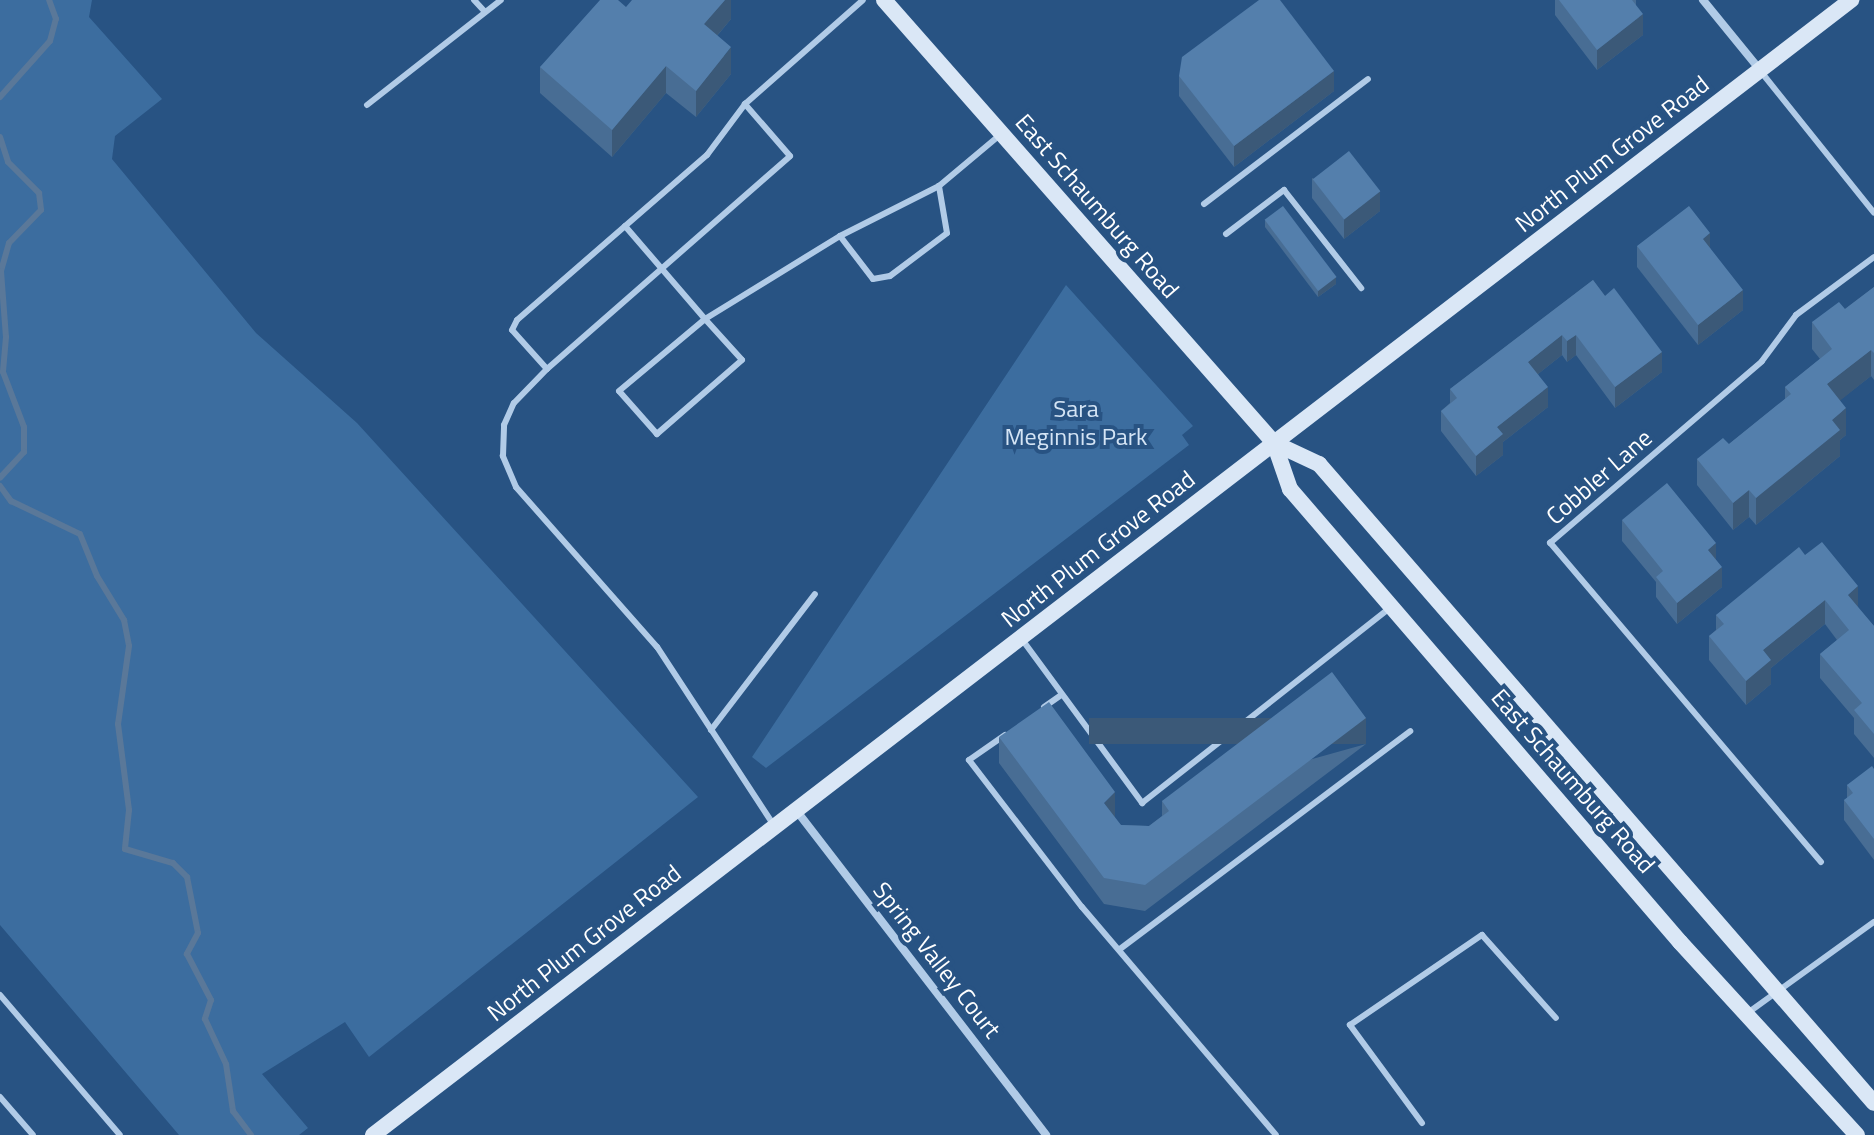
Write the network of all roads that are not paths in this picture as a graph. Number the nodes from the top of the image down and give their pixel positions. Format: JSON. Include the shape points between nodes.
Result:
{"nodes":[{"id":1,"x":474,"y":0,"type":"edge"},
{"id":2,"x":501,"y":0,"type":"edge"},
{"id":3,"x":863,"y":0,"type":"edge"},
{"id":4,"x":884,"y":0,"type":"edge"},
{"id":5,"x":1703,"y":0,"type":"edge"},
{"id":6,"x":1851,"y":0,"type":"edge"},
{"id":7,"x":485,"y":12,"type":"junction"},
{"id":8,"x":1760,"y":70,"type":"junction"},
{"id":9,"x":1368,"y":79,"type":"dead end"},
{"id":10,"x":745,"y":104,"type":"junction"},
{"id":11,"x":367,"y":105,"type":"dead end"},
{"id":12,"x":1002,"y":134,"type":"junction"},
{"id":13,"x":939,"y":186,"type":"junction"},
{"id":14,"x":1204,"y":204,"type":"dead end"},
{"id":15,"x":1874,"y":213,"type":"edge"},
{"id":16,"x":625,"y":226,"type":"junction"},
{"id":17,"x":1226,"y":234,"type":"dead end"},
{"id":18,"x":840,"y":236,"type":"junction"},
{"id":19,"x":1874,"y":257,"type":"edge"},
{"id":20,"x":661,"y":268,"type":"junction"},
{"id":21,"x":1361,"y":288,"type":"dead end"},
{"id":22,"x":705,"y":319,"type":"junction"},
{"id":23,"x":547,"y":369,"type":"junction"},
{"id":24,"x":1274,"y":443,"type":"junction"},
{"id":25,"x":815,"y":594,"type":"dead end"},
{"id":26,"x":1392,"y":606,"type":"junction"},
{"id":27,"x":1021,"y":638,"type":"junction"},
{"id":28,"x":1061,"y":695,"type":"junction"},
{"id":29,"x":1038,"y":711,"type":"edge"},
{"id":30,"x":1015,"y":728,"type":"edge"},
{"id":31,"x":711,"y":730,"type":"junction"},
{"id":32,"x":1410,"y":731,"type":"dead end"},
{"id":33,"x":796,"y":810,"type":"junction"},
{"id":34,"x":775,"y":827,"type":"junction"},
{"id":35,"x":1821,"y":862,"type":"dead end"},
{"id":36,"x":1874,"y":922,"type":"edge"},
{"id":37,"x":1120,"y":949,"type":"junction"},
{"id":38,"x":1774,"y":990,"type":"junction"},
{"id":39,"x":0,"y":995,"type":"edge"},
{"id":40,"x":1746,"y":1014,"type":"junction"},
{"id":41,"x":1556,"y":1018,"type":"dead end"},
{"id":42,"x":0,"y":1097,"type":"edge"},
{"id":43,"x":1874,"y":1103,"type":"edge"},
{"id":44,"x":1422,"y":1123,"type":"dead end"},
{"id":45,"x":33,"y":1135,"type":"edge"},
{"id":46,"x":120,"y":1135,"type":"edge"},
{"id":47,"x":373,"y":1135,"type":"edge"},
{"id":48,"x":1046,"y":1135,"type":"edge"},
{"id":49,"x":1276,"y":1135,"type":"edge"},
{"id":50,"x":1857,"y":1135,"type":"edge"}],
"edges":[{"from":1,"to":7,"type":"lane"},
{"from":2,"to":7,"type":"lane"},
{"from":3,"to":10,"type":"lane"},
{"from":4,"to":12,"type":"main road","name":"East Schaumburg Road"},
{"from":5,"to":8,"type":"street"},
{"from":6,"to":8,"type":"main road","name":"North Plum Grove Road"},
{"from":7,"to":11,"type":"lane"},
{"from":8,"to":15,"type":"lane"},
{"from":8,"to":24,"type":"main road","name":"North Plum Grove Road"},
{"from":9,"to":14,"type":"lane"},
{"from":10,"to":16,"type":"lane","via":[[707,155]]},
{"from":10,"to":20,"type":"lane","via":[[790,156]]},
{"from":12,"to":13,"type":"lane"},
{"from":12,"to":24,"type":"main road","name":"East Schaumburg Road"},
{"from":13,"to":18,"type":"lane"},
{"from":13,"to":18,"type":"lane","via":[[947,233],[890,276],[873,279]]},
{"from":16,"to":20,"type":"lane"},
{"from":16,"to":23,"type":"lane","via":[[517,320],[512,330]]},
{"from":17,"to":21,"type":"lane","via":[[1284,190]]},
{"from":18,"to":22,"type":"lane"},
{"from":19,"to":35,"type":"lane","name":"Cobbler Lane","via":[[1796,315],[1762,361],[1550,543]]},
{"from":20,"to":22,"type":"lane"},
{"from":20,"to":23,"type":"lane"},
{"from":22,"to":22,"type":"lane","via":[[619,391],[657,434],[742,360]]},
{"from":23,"to":31,"type":"lane","via":[[514,403],[504,425],[503,456],[516,487],[657,647]]},
{"from":24,"to":26,"type":"main road","name":"East Schaumburg Road","via":[[1290,489]]},
{"from":24,"to":27,"type":"main road","name":"North Plum Grove Road"},
{"from":24,"to":38,"type":"main road","name":"East Schaumburg Road","via":[[1319,464]]},
{"from":25,"to":31,"type":"lane"},
{"from":26,"to":28,"type":"lane","via":[[1142,803]]},
{"from":26,"to":40,"type":"main road","name":"East Schaumburg Road"},
{"from":27,"to":28,"type":"lane"},
{"from":27,"to":33,"type":"main road","name":"North Plum Grove Road"},
{"from":28,"to":29,"type":"lane"},
{"from":30,"to":37,"type":"lane","via":[[969,760]]},
{"from":31,"to":34,"type":"lane"},
{"from":32,"to":37,"type":"lane"},
{"from":33,"to":34,"type":"main road","name":"North Plum Grove Road"},
{"from":33,"to":48,"type":"street","name":"Spring Valley Court"},
{"from":34,"to":47,"type":"main road","name":"North Plum Grove Road"},
{"from":36,"to":38,"type":"lane"},
{"from":37,"to":49,"type":"lane"},
{"from":38,"to":40,"type":"lane"},
{"from":38,"to":43,"type":"main road","name":"East Schaumburg Road"},
{"from":39,"to":46,"type":"lane"},
{"from":40,"to":50,"type":"main road","name":"East Schaumburg Road"},
{"from":41,"to":44,"type":"lane","via":[[1482,935],[1350,1025]]},
{"from":42,"to":45,"type":"lane"}]}
